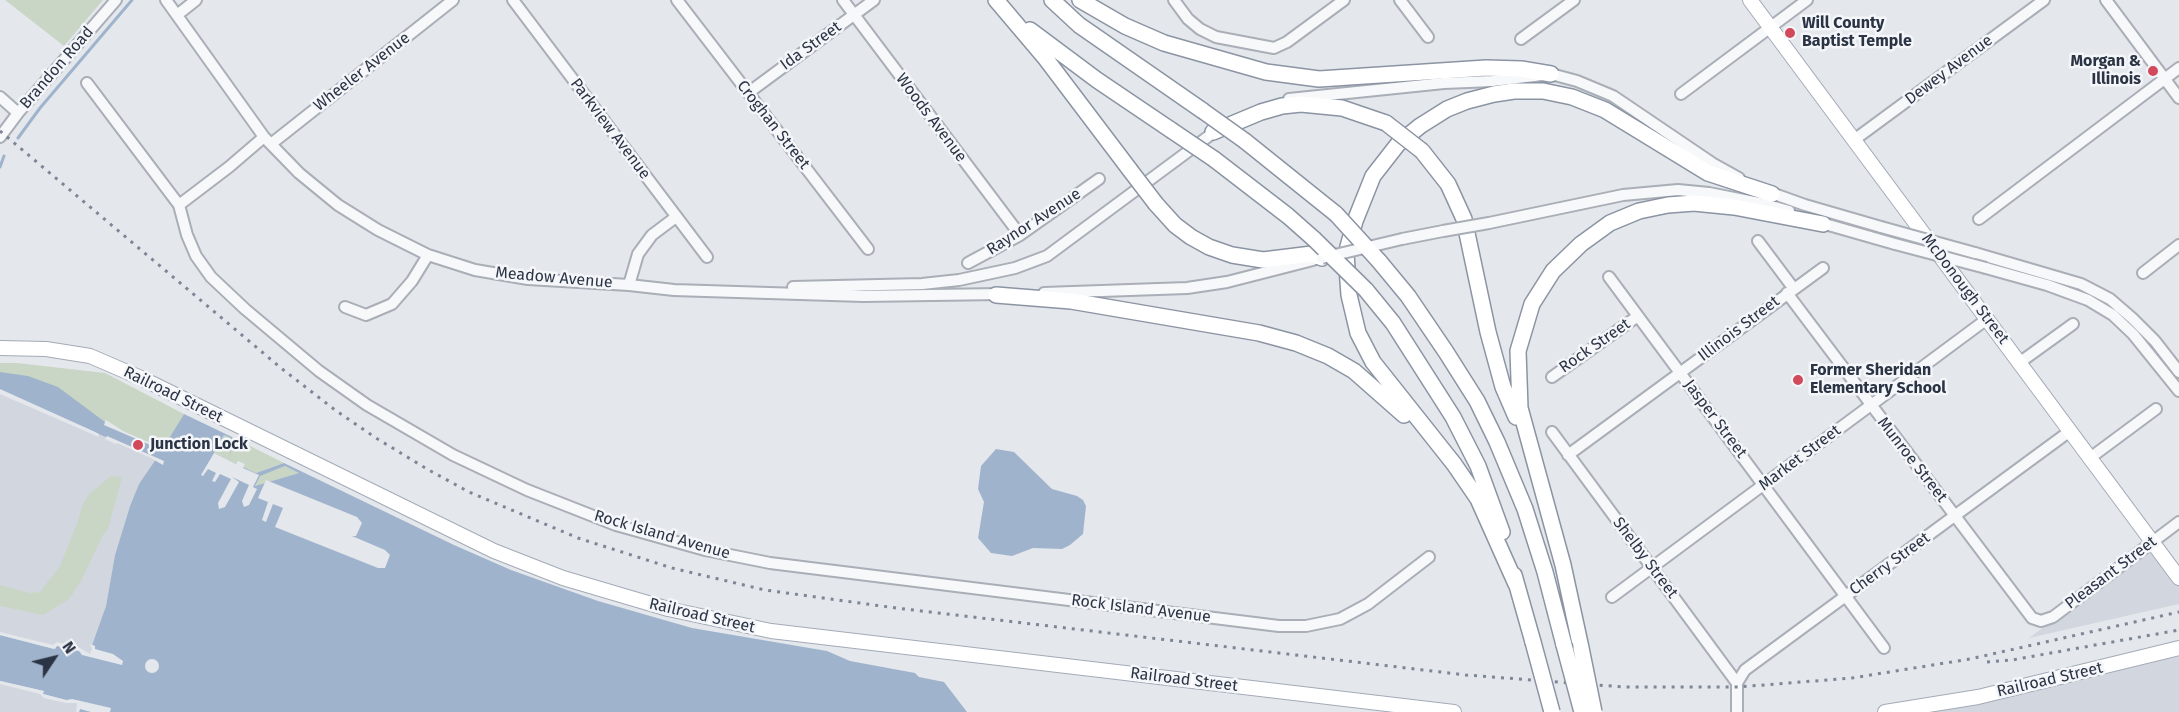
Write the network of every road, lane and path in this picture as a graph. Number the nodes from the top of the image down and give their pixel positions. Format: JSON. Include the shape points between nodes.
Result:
{"nodes":[{"id":1,"x":116,"y":0,"type":"edge"},
{"id":2,"x":166,"y":0,"type":"edge"},
{"id":3,"x":196,"y":0,"type":"edge"},
{"id":4,"x":513,"y":0,"type":"edge"},
{"id":5,"x":677,"y":0,"type":"edge"},
{"id":6,"x":843,"y":0,"type":"edge"},
{"id":7,"x":874,"y":0,"type":"edge"},
{"id":8,"x":996,"y":0,"type":"edge"},
{"id":9,"x":1052,"y":0,"type":"edge"},
{"id":10,"x":1080,"y":0,"type":"edge"},
{"id":11,"x":1174,"y":0,"type":"edge"},
{"id":12,"x":1344,"y":0,"type":"edge"},
{"id":13,"x":1400,"y":0,"type":"edge"},
{"id":14,"x":1574,"y":0,"type":"edge"},
{"id":15,"x":1750,"y":0,"type":"edge"},
{"id":16,"x":1807,"y":0,"type":"edge"},
{"id":17,"x":2044,"y":0,"type":"edge"},
{"id":18,"x":2106,"y":0,"type":"edge"},
{"id":19,"x":446,"y":2,"type":"edge"},
{"id":20,"x":1008,"y":14,"type":"junction"},
{"id":21,"x":177,"y":15,"type":"junction"},
{"id":22,"x":854,"y":15,"type":"junction"},
{"id":23,"x":1770,"y":27,"type":"junction"},
{"id":24,"x":1428,"y":37,"type":"dead end"},
{"id":25,"x":1521,"y":39,"type":"dead end"},
{"id":26,"x":2179,"y":68,"type":"edge"},
{"id":27,"x":1551,"y":74,"type":"junction"},
{"id":28,"x":2165,"y":79,"type":"junction"},
{"id":29,"x":87,"y":83,"type":"dead end"},
{"id":30,"x":748,"y":93,"type":"junction"},
{"id":31,"x":1681,"y":94,"type":"dead end"},
{"id":32,"x":0,"y":97,"type":"edge"},
{"id":33,"x":2179,"y":98,"type":"edge"},
{"id":34,"x":18,"y":113,"type":"junction"},
{"id":35,"x":1213,"y":132,"type":"junction"},
{"id":36,"x":0,"y":137,"type":"edge"},
{"id":37,"x":267,"y":140,"type":"junction"},
{"id":38,"x":1854,"y":140,"type":"junction"},
{"id":39,"x":1099,"y":179,"type":"dead end"},
{"id":40,"x":1772,"y":194,"type":"junction"},
{"id":41,"x":179,"y":205,"type":"junction"},
{"id":42,"x":676,"y":217,"type":"junction"},
{"id":43,"x":1979,"y":219,"type":"dead end"},
{"id":44,"x":1823,"y":224,"type":"junction"},
{"id":45,"x":1020,"y":235,"type":"junction"},
{"id":46,"x":1758,"y":241,"type":"dead end"},
{"id":47,"x":2179,"y":245,"type":"edge"},
{"id":48,"x":868,"y":249,"type":"dead end"},
{"id":49,"x":428,"y":255,"type":"junction"},
{"id":50,"x":707,"y":257,"type":"dead end"},
{"id":51,"x":1322,"y":258,"type":"junction"},
{"id":52,"x":968,"y":263,"type":"dead end"},
{"id":53,"x":1823,"y":268,"type":"dead end"},
{"id":54,"x":2143,"y":273,"type":"dead end"},
{"id":55,"x":1609,"y":277,"type":"dead end"},
{"id":56,"x":629,"y":285,"type":"junction"},
{"id":57,"x":729,"y":290,"type":"junction"},
{"id":58,"x":1791,"y":291,"type":"junction"},
{"id":59,"x":996,"y":295,"type":"junction"},
{"id":60,"x":345,"y":307,"type":"dead end"},
{"id":61,"x":1638,"y":316,"type":"junction"},
{"id":62,"x":1987,"y":319,"type":"junction"},
{"id":63,"x":2073,"y":324,"type":"dead end"},
{"id":64,"x":0,"y":348,"type":"edge"},
{"id":65,"x":2019,"y":363,"type":"junction"},
{"id":66,"x":2179,"y":370,"type":"edge"},
{"id":67,"x":1680,"y":373,"type":"junction"},
{"id":68,"x":1552,"y":376,"type":"dead end"},
{"id":69,"x":2178,"y":390,"type":"edge"},
{"id":70,"x":1870,"y":405,"type":"junction"},
{"id":71,"x":2156,"y":409,"type":"dead end"},
{"id":72,"x":2070,"y":431,"type":"junction"},
{"id":73,"x":1526,"y":432,"type":"junction"},
{"id":74,"x":1552,"y":432,"type":"dead end"},
{"id":75,"x":1568,"y":455,"type":"junction"},
{"id":76,"x":2090,"y":458,"type":"junction"},
{"id":77,"x":1454,"y":464,"type":"junction"},
{"id":78,"x":1764,"y":484,"type":"junction"},
{"id":79,"x":1956,"y":516,"type":"junction"},
{"id":80,"x":2179,"y":522,"type":"edge"},
{"id":81,"x":2152,"y":542,"type":"junction"},
{"id":82,"x":1429,"y":557,"type":"dead end"},
{"id":83,"x":1652,"y":568,"type":"junction"},
{"id":84,"x":2179,"y":578,"type":"edge"},
{"id":85,"x":1516,"y":584,"type":"junction"},
{"id":86,"x":1846,"y":596,"type":"junction"},
{"id":87,"x":1612,"y":597,"type":"dead end"},
{"id":88,"x":2041,"y":621,"type":"joint"},
{"id":89,"x":1884,"y":648,"type":"dead end"},
{"id":90,"x":2179,"y":648,"type":"edge"},
{"id":91,"x":1737,"y":683,"type":"junction"},
{"id":92,"x":1454,"y":712,"type":"edge"},
{"id":93,"x":1552,"y":712,"type":"edge"},
{"id":94,"x":1582,"y":712,"type":"edge"},
{"id":95,"x":1594,"y":712,"type":"edge"},
{"id":96,"x":1737,"y":712,"type":"edge"},
{"id":97,"x":1885,"y":712,"type":"edge"}],
"edges":[{"from":1,"to":34,"type":"street","name":"Brandon Road"},
{"from":2,"to":21,"type":"street","name":"Meadow Avenue"},
{"from":3,"to":21,"type":"street"},
{"from":4,"to":42,"type":"street","name":"Parkview Avenue"},
{"from":5,"to":30,"type":"street","name":"Croghan Street"},
{"from":6,"to":22,"type":"street","name":"Woods Avenue"},
{"from":7,"to":22,"type":"street","name":"Ida Street"},
{"from":8,"to":20,"type":"highway"},
{"from":9,"to":94,"type":"highway","bridge":true,"via":[[1079,26],[1245,141],[1336,214],[1408,296],[1477,401],[1525,508]]},
{"from":10,"to":27,"type":"highway","via":[[1125,27],[1164,44],[1266,72],[1319,79],[1486,68]]},
{"from":11,"to":12,"type":"street","via":[[1188,19],[1216,37],[1274,48]]},
{"from":13,"to":24,"type":"street"},
{"from":14,"to":25,"type":"street"},
{"from":15,"to":23,"type":"main road","name":"McDonough Street"},
{"from":16,"to":23,"type":"street"},
{"from":17,"to":38,"type":"street","name":"Dewey Avenue"},
{"from":18,"to":28,"type":"street"},
{"from":19,"to":37,"type":"street","name":"Wheeler Avenue"},
{"from":20,"to":51,"type":"highway","bridge":true,"via":[[1175,225],[1209,247],[1232,255],[1263,260],[1312,254]]},
{"from":20,"to":85,"type":"highway","bridge":true,"via":[[1215,159],[1288,216],[1366,290],[1424,370],[1473,456],[1497,515]]},
{"from":21,"to":37,"type":"street","name":"Meadow Avenue"},
{"from":22,"to":30,"type":"street","name":"Ida Street"},
{"from":22,"to":45,"type":"street","name":"Woods Avenue"},
{"from":23,"to":31,"type":"street"},
{"from":23,"to":38,"type":"main road","name":"McDonough Street"},
{"from":26,"to":28,"type":"street"},
{"from":27,"to":35,"type":"street","via":[[1282,100]]},
{"from":27,"to":40,"type":"street","via":[[1613,96],[1712,163]]},
{"from":28,"to":33,"type":"street"},
{"from":28,"to":43,"type":"street"},
{"from":29,"to":41,"type":"street","name":"Rock Island Avenue"},
{"from":30,"to":48,"type":"street","name":"Croghan Street"},
{"from":32,"to":34,"type":"street"},
{"from":34,"to":36,"type":"street","name":"Brandon Road"},
{"from":35,"to":57,"type":"street","via":[[1047,256],[1015,268],[922,284]]},
{"from":35,"to":73,"type":"highway","bridge":true,"via":[[1261,112],[1301,104],[1342,108],[1386,123],[1422,151],[1457,200],[1503,387]]},
{"from":37,"to":41,"type":"street","name":"Wheeler Avenue"},
{"from":37,"to":49,"type":"street","name":"Meadow Avenue","via":[[338,205]]},
{"from":38,"to":62,"type":"main road","name":"McDonough Street"},
{"from":39,"to":45,"type":"street","name":"Raynor Avenue"},
{"from":40,"to":66,"type":"street","bridge":true,"via":[[2081,284],[2110,299],[2132,318]]},
{"from":40,"to":77,"type":"highway","via":[[1708,173],[1605,110],[1543,91],[1514,91],[1467,101],[1420,126],[1386,158],[1366,191],[1346,254],[1349,295],[1358,333],[1373,362]]},
{"from":41,"to":82,"type":"street","name":"Rock Island Avenue","via":[[196,256],[211,277],[318,371],[453,455],[616,525],[770,563],[1279,626],[1306,626],[1340,619],[1368,604]]},
{"from":42,"to":50,"type":"street","name":"Parkview Avenue"},
{"from":42,"to":56,"type":"street","via":[[652,235],[638,254]]},
{"from":44,"to":51,"type":"street","bridge":true,"via":[[1764,204],[1678,190],[1623,195]]},
{"from":44,"to":69,"type":"street","bridge":true,"via":[[2047,285],[2088,300],[2113,315],[2133,334]]},
{"from":44,"to":73,"type":"highway","via":[[1694,203],[1639,211],[1600,230],[1553,271],[1532,304],[1518,351],[1520,408]]},
{"from":45,"to":52,"type":"street","name":"Raynor Avenue"},
{"from":46,"to":58,"type":"street","name":"Munroe Street"},
{"from":47,"to":54,"type":"street"},
{"from":49,"to":56,"type":"street","name":"Meadow Avenue","via":[[475,270],[528,279]]},
{"from":49,"to":60,"type":"street","via":[[392,304],[366,315]]},
{"from":51,"to":59,"type":"street","via":[[1187,288]]},
{"from":53,"to":58,"type":"street","name":"Illinois Street"},
{"from":55,"to":61,"type":"street","name":"Jasper Street"},
{"from":56,"to":57,"type":"street","name":"Meadow Avenue"},
{"from":57,"to":59,"type":"street","via":[[863,296]]},
{"from":58,"to":67,"type":"street","name":"Illinois Street"},
{"from":58,"to":70,"type":"street","name":"Munroe Street"},
{"from":59,"to":77,"type":"highway","via":[[1071,301],[1259,333],[1296,343],[1354,371]]},
{"from":61,"to":67,"type":"street","name":"Jasper Street"},
{"from":61,"to":68,"type":"street","name":"Rock Street"},
{"from":62,"to":65,"type":"main road","name":"McDonough Street"},
{"from":62,"to":70,"type":"street","name":"Market Street"},
{"from":63,"to":65,"type":"street"},
{"from":64,"to":92,"type":"main road","name":"Railroad Street","via":[[46,349],[90,356],[494,551],[563,578],[668,609],[771,631]]},
{"from":65,"to":72,"type":"main road","name":"McDonough Street"},
{"from":67,"to":75,"type":"street","name":"Illinois Street"},
{"from":67,"to":78,"type":"street","name":"Jasper Street"},
{"from":70,"to":78,"type":"street","name":"Market Street"},
{"from":70,"to":79,"type":"street","name":"Munroe Street"},
{"from":71,"to":76,"type":"street"},
{"from":72,"to":76,"type":"main road","name":"McDonough Street"},
{"from":72,"to":79,"type":"street","name":"Cherry Street"},
{"from":73,"to":95,"type":"highway","bridge":true,"via":[[1563,565]]},
{"from":74,"to":75,"type":"street","name":"Shelby Street"},
{"from":75,"to":83,"type":"street","name":"Shelby Street"},
{"from":76,"to":81,"type":"main road","name":"McDonough Street"},
{"from":77,"to":85,"type":"highway","via":[[1478,499]]},
{"from":78,"to":83,"type":"street","name":"Market Street"},
{"from":78,"to":86,"type":"street","name":"Jasper Street"},
{"from":79,"to":86,"type":"street","name":"Cherry Street"},
{"from":79,"to":88,"type":"street","name":"Munroe Street","via":[[2032,618]]},
{"from":80,"to":81,"type":"street","name":"Pleasant Street"},
{"from":81,"to":84,"type":"main road","name":"McDonough Street"},
{"from":81,"to":88,"type":"street","name":"Pleasant Street","via":[[2053,617]]},
{"from":83,"to":87,"type":"street","name":"Market Street"},
{"from":83,"to":91,"type":"street","name":"Shelby Street"},
{"from":85,"to":93,"type":"highway","bridge":true},
{"from":86,"to":89,"type":"street","name":"Jasper Street"},
{"from":86,"to":91,"type":"street","name":"Cherry Street","via":[[1745,670]]},
{"from":90,"to":97,"type":"main road","name":"Railroad Street","via":[[1978,697]]},
{"from":91,"to":96,"type":"street"}]}
